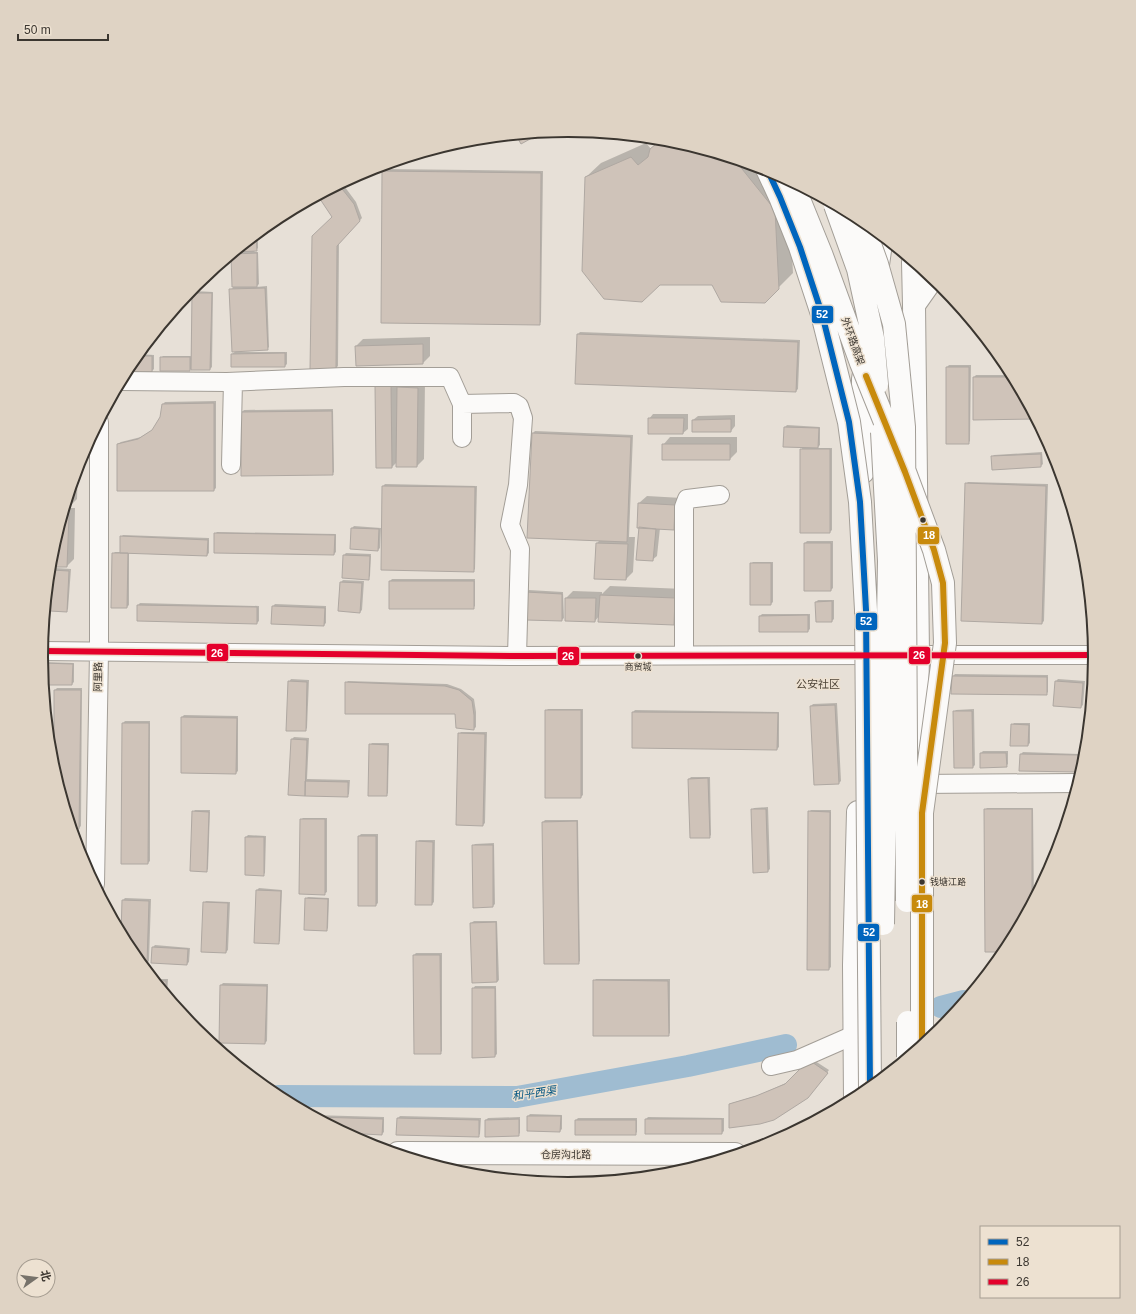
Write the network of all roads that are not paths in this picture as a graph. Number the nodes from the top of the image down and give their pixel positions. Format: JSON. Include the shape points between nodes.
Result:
{"nodes":[{"id":1,"x":772,"y":179,"type":"edge"},
{"id":2,"x":795,"y":190,"type":"edge"},
{"id":3,"x":838,"y":213,"type":"edge"},
{"id":4,"x":865,"y":230,"type":"edge"},
{"id":5,"x":881,"y":241,"type":"edge"},
{"id":6,"x":913,"y":268,"type":"edge"},
{"id":7,"x":929,"y":283,"type":"edge"},
{"id":8,"x":914,"y":305,"type":"junction"},
{"id":9,"x":128,"y":381,"type":"edge"},
{"id":10,"x":233,"y":382,"type":"junction"},
{"id":11,"x":462,"y":404,"type":"junction"},
{"id":12,"x":99,"y":434,"type":"edge"},
{"id":13,"x":462,"y":438,"type":"dead end"},
{"id":14,"x":231,"y":465,"type":"dead end"},
{"id":15,"x":720,"y":495,"type":"dead end"},
{"id":16,"x":48,"y":651,"type":"edge"},
{"id":17,"x":99,"y":652,"type":"junction"},
{"id":18,"x":684,"y":655,"type":"junction"},
{"id":19,"x":861,"y":655,"type":"junction"},
{"id":20,"x":918,"y":655,"type":"junction"},
{"id":21,"x":1088,"y":655,"type":"edge"},
{"id":22,"x":517,"y":656,"type":"junction"},
{"id":23,"x":1072,"y":783,"type":"edge"},
{"id":24,"x":916,"y":784,"type":"junction"},
{"id":25,"x":95,"y":872,"type":"edge"},
{"id":26,"x":854,"y":1035,"type":"junction"},
{"id":27,"x":917,"y":1042,"type":"edge"},
{"id":28,"x":917,"y":1042,"type":"edge"},
{"id":29,"x":917,"y":1043,"type":"edge"},
{"id":30,"x":771,"y":1066,"type":"dead end"},
{"id":31,"x":881,"y":1073,"type":"edge"},
{"id":32,"x":858,"y":1088,"type":"edge"},
{"id":33,"x":858,"y":1089,"type":"edge"},
{"id":34,"x":414,"y":1153,"type":"edge"},
{"id":35,"x":719,"y":1154,"type":"edge"},
{"id":36,"x":467,"y":1167,"type":"edge"},
{"id":37,"x":669,"y":1167,"type":"edge"}],
"edges":[{"from":1,"to":32,"type":"main road","name":"外环路高架","bridge":true,"via":[[800,247],[822,314],[848,422],[860,502],[866,610]]},
{"from":2,"to":27,"type":"main road","name":"外环路高架","bridge":true,"via":[[905,472],[934,550],[943,583],[945,643],[922,813]]},
{"from":3,"to":31,"type":"main road","bridge":true,"via":[[858,269],[872,338],[883,441],[888,529]]},
{"from":4,"to":29,"type":"main road","bridge":true,"via":[[894,324],[904,427]]},
{"from":5,"to":19,"type":"main road","via":[[863,380]]},
{"from":6,"to":8,"type":"main road"},
{"from":7,"to":8,"type":"main road"},
{"from":8,"to":20,"type":"main road"},
{"from":9,"to":10,"type":"street"},
{"from":10,"to":11,"type":"street","via":[[344,377],[450,377]]},
{"from":10,"to":14,"type":"street"},
{"from":11,"to":13,"type":"street"},
{"from":11,"to":22,"type":"street","via":[[514,403],[519,406],[523,418],[518,485],[510,525],[520,549]]},
{"from":12,"to":17,"type":"street","name":"阿里路"},
{"from":15,"to":18,"type":"street","via":[[687,499],[684,506]]},
{"from":16,"to":17,"type":"street"},
{"from":17,"to":22,"type":"street"},
{"from":17,"to":25,"type":"street","name":"阿里路"},
{"from":18,"to":19,"type":"street"},
{"from":18,"to":22,"type":"street"},
{"from":19,"to":20,"type":"street"},
{"from":19,"to":26,"type":"main road"},
{"from":20,"to":21,"type":"street"},
{"from":20,"to":24,"type":"main road"},
{"from":23,"to":24,"type":"street"},
{"from":24,"to":28,"type":"main road"},
{"from":26,"to":30,"type":"street","via":[[797,1060]]},
{"from":26,"to":33,"type":"main road"},
{"from":34,"to":35,"type":"main road","name":"仓房沟北路"},
{"from":36,"to":37,"type":"main road","name":"仓房沟北路"}]}
